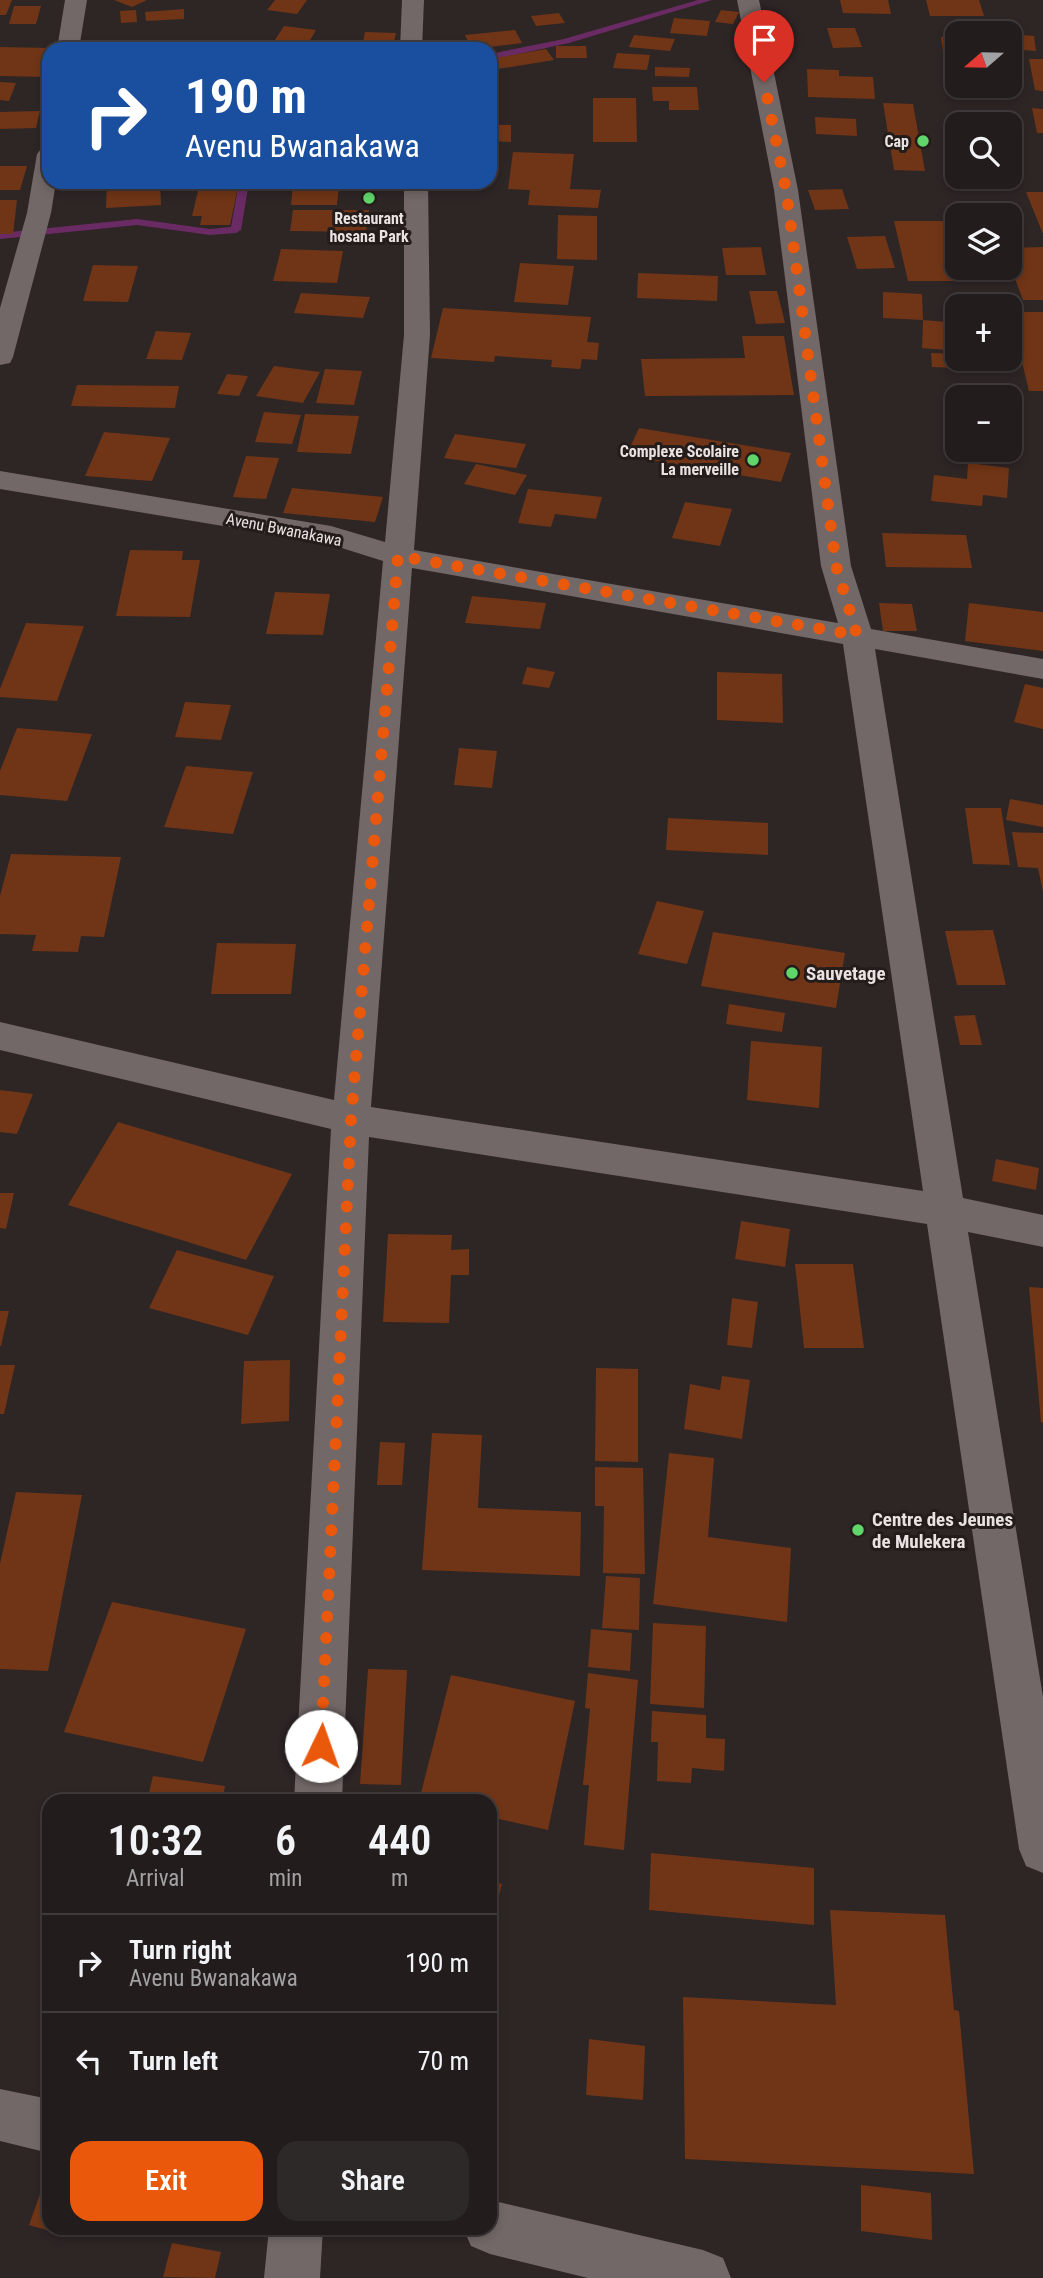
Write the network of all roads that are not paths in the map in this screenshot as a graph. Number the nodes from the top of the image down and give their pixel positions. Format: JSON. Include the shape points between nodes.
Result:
{"nodes":[{"id":1,"x":76,"y":0,"type":"edge"},
{"id":2,"x":413,"y":0,"type":"edge"},
{"id":3,"x":748,"y":0,"type":"edge"},
{"id":4,"x":69,"y":42,"type":"edge"},
{"id":5,"x":411,"y":42,"type":"edge"},
{"id":6,"x":42,"y":189,"type":"edge"},
{"id":7,"x":416,"y":189,"type":"edge"},
{"id":8,"x":0,"y":357,"type":"edge"},
{"id":9,"x":0,"y":480,"type":"edge"},
{"id":10,"x":398,"y":556,"type":"junction"},
{"id":11,"x":857,"y":635,"type":"junction"},
{"id":12,"x":1043,"y":669,"type":"edge"},
{"id":13,"x":0,"y":1036,"type":"edge"},
{"id":14,"x":351,"y":1119,"type":"junction"},
{"id":15,"x":947,"y":1211,"type":"junction"},
{"id":16,"x":1043,"y":1231,"type":"edge"},
{"id":17,"x":318,"y":1794,"type":"edge"},
{"id":18,"x":1043,"y":1849,"type":"edge"},
{"id":19,"x":0,"y":2115,"type":"edge"},
{"id":20,"x":42,"y":2124,"type":"edge"},
{"id":21,"x":497,"y":2229,"type":"edge"},
{"id":22,"x":295,"y":2235,"type":"edge"},
{"id":23,"x":292,"y":2278,"type":"edge"},
{"id":24,"x":703,"y":2278,"type":"edge"}],
"edges":[{"from":1,"to":4,"type":"street"},
{"from":2,"to":5,"type":"street"},
{"from":3,"to":11,"type":"street","via":[[786,190],[836,566]]},
{"from":6,"to":8,"type":"street"},
{"from":7,"to":10,"type":"street","via":[[417,335]]},
{"from":9,"to":10,"type":"street","name":"Avenu Bwanakawa","via":[[331,535]]},
{"from":10,"to":11,"type":"street","name":"Avenu Bwanakawa"},
{"from":10,"to":14,"type":"street"},
{"from":11,"to":12,"type":"street","name":"Avenu Bwanakawa"},
{"from":11,"to":15,"type":"street"},
{"from":13,"to":14,"type":"street"},
{"from":14,"to":15,"type":"street"},
{"from":14,"to":17,"type":"street"},
{"from":15,"to":16,"type":"street"},
{"from":15,"to":18,"type":"street"},
{"from":19,"to":20,"type":"street"},
{"from":21,"to":24,"type":"street"},
{"from":22,"to":23,"type":"street"}]}
